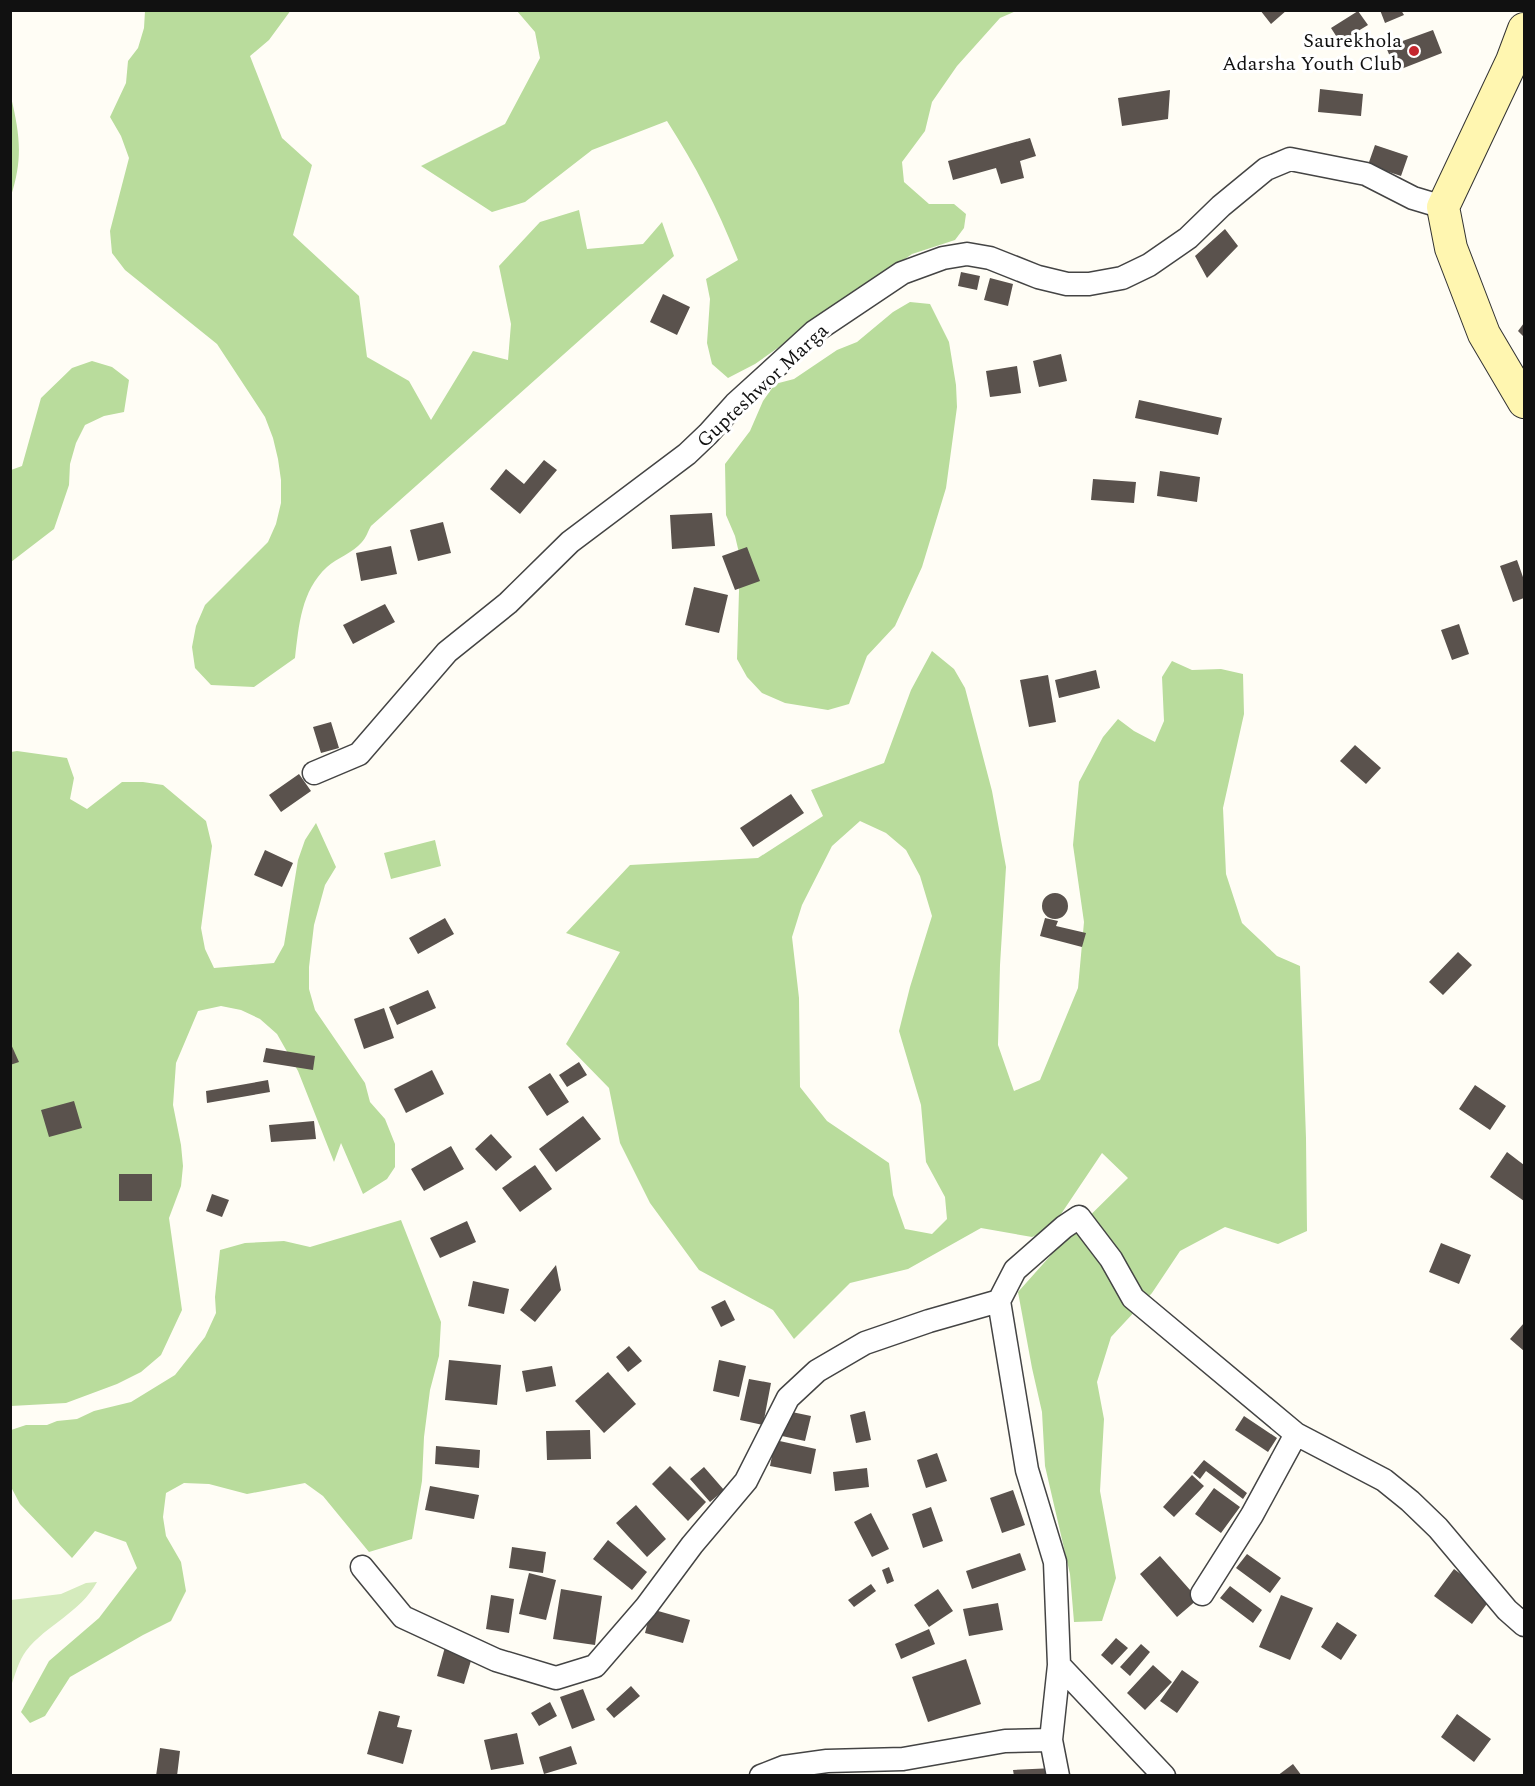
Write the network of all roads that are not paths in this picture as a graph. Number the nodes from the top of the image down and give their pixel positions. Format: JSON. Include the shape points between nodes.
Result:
{"nodes":[{"id":1,"x":1524,"y":29,"type":"edge"},
{"id":2,"x":1443,"y":207,"type":"junction"},
{"id":3,"x":1524,"y":402,"type":"edge"},
{"id":4,"x":314,"y":772,"type":"dead end"},
{"id":5,"x":999,"y":1301,"type":"junction"},
{"id":6,"x":1296,"y":1434,"type":"junction"},
{"id":7,"x":362,"y":1567,"type":"dead end"},
{"id":8,"x":1202,"y":1594,"type":"dead end"},
{"id":9,"x":1524,"y":1625,"type":"edge"},
{"id":10,"x":1059,"y":1665,"type":"junction"},
{"id":11,"x":1051,"y":1740,"type":"junction"},
{"id":12,"x":761,"y":1776,"type":"edge"},
{"id":13,"x":1058,"y":1776,"type":"edge"},
{"id":14,"x":1164,"y":1776,"type":"edge"}],
"edges":[{"from":1,"to":2,"type":"street"},
{"from":2,"to":3,"type":"street","via":[[1451,248],[1484,334]]},
{"from":2,"to":4,"type":"street","name":"Gupteshwor Marga","via":[[1413,198],[1366,174],[1290,159],[1266,169],[1188,238],[1122,278],[1067,284],[968,254],[943,258],[902,273],[814,332],[687,454],[570,542],[508,603],[447,652],[359,754]]},
{"from":5,"to":6,"type":"street","via":[[1015,1270],[1078,1217],[1111,1259],[1133,1298]]},
{"from":5,"to":7,"type":"street","via":[[865,1343],[817,1371],[788,1398],[746,1481],[595,1666],[556,1678],[496,1660],[402,1617]]},
{"from":5,"to":10,"type":"street","via":[[1028,1470],[1055,1562]]},
{"from":6,"to":8,"type":"street","via":[[1252,1515]]},
{"from":6,"to":9,"type":"street","via":[[1384,1480],[1410,1501]]},
{"from":10,"to":11,"type":"street"},
{"from":10,"to":14,"type":"street"},
{"from":11,"to":12,"type":"street","via":[[1005,1741],[903,1759],[827,1761],[784,1767]]},
{"from":11,"to":13,"type":"street"}]}
